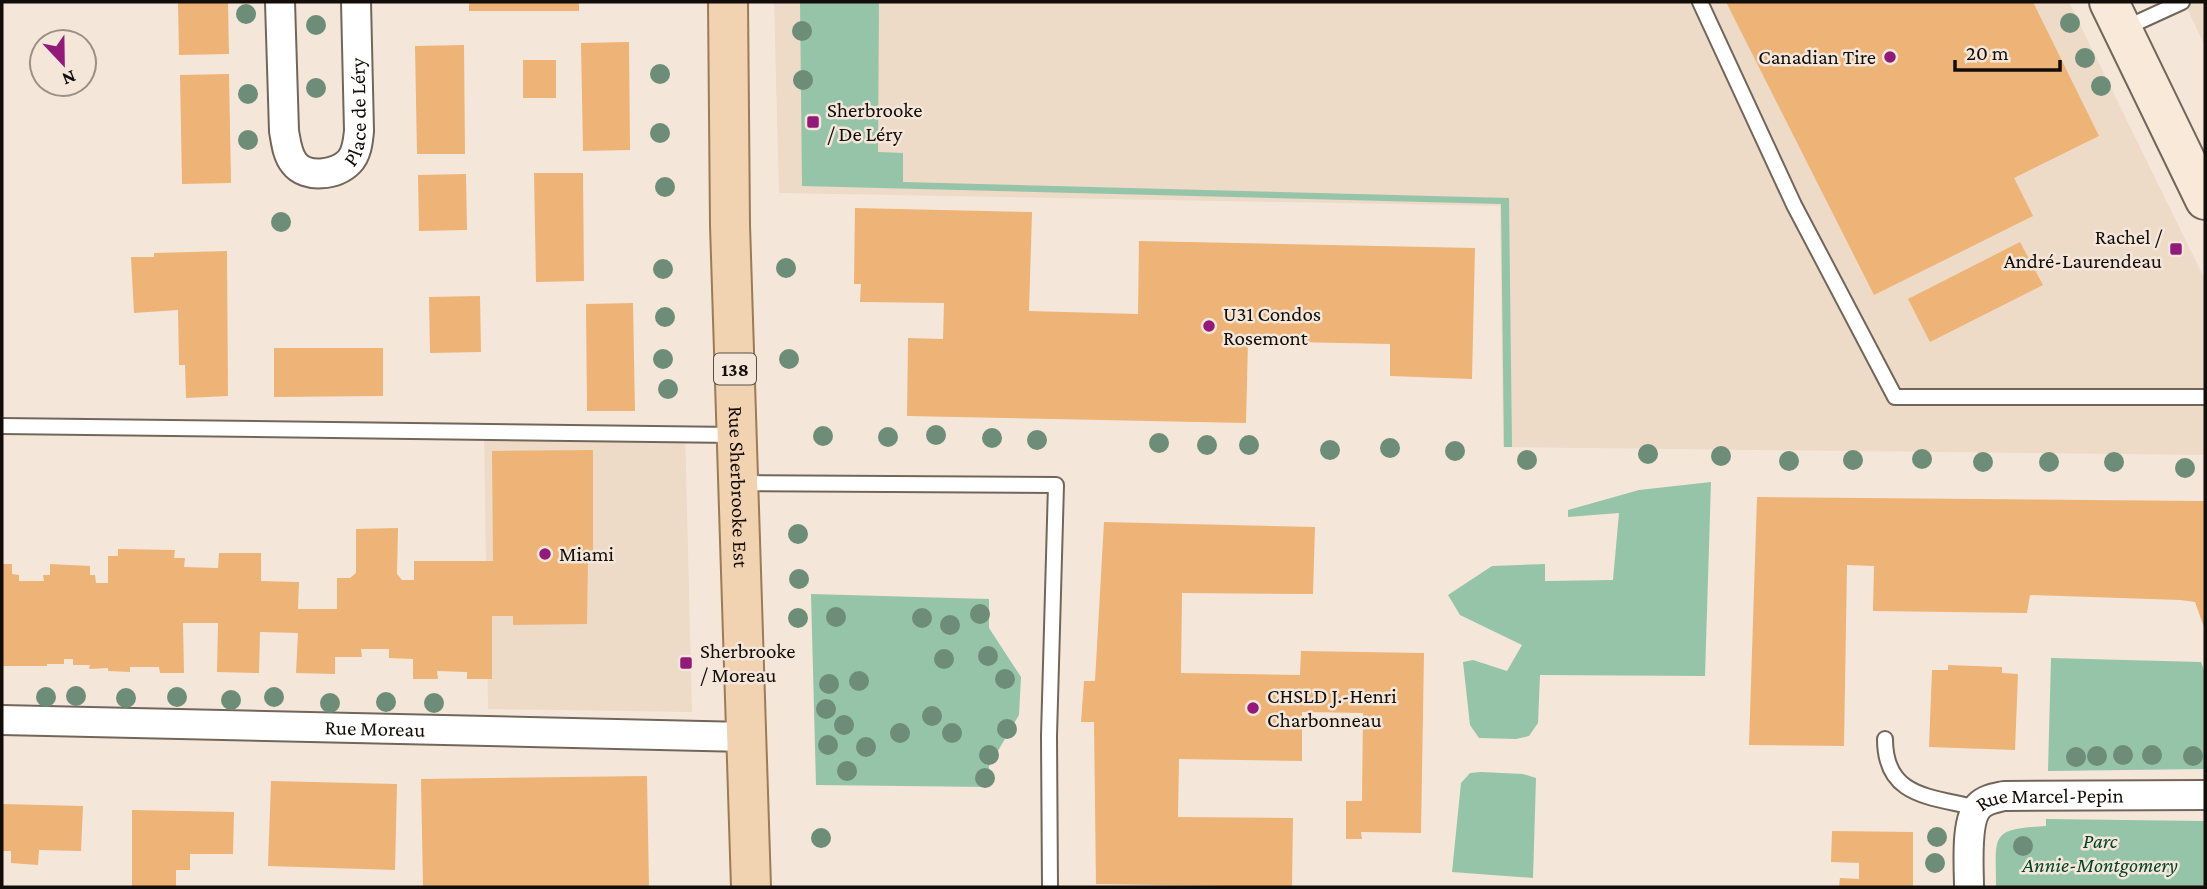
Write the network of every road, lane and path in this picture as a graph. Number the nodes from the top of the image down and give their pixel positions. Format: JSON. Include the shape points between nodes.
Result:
{"nodes":[{"id":1,"x":280,"y":2,"type":"edge"},
{"id":2,"x":356,"y":2,"type":"edge"},
{"id":3,"x":728,"y":2,"type":"edge"},
{"id":4,"x":1700,"y":2,"type":"edge"},
{"id":5,"x":2182,"y":2,"type":"edge"},
{"id":6,"x":2116,"y":15,"type":"edge"},
{"id":7,"x":2205,"y":200,"type":"edge"},
{"id":8,"x":2205,"y":397,"type":"edge"},
{"id":9,"x":2,"y":426,"type":"edge"},
{"id":10,"x":737,"y":435,"type":"junction"},
{"id":11,"x":738,"y":483,"type":"junction"},
{"id":12,"x":2,"y":720,"type":"edge"},
{"id":13,"x":746,"y":737,"type":"junction"},
{"id":14,"x":1885,"y":739,"type":"dead end"},
{"id":15,"x":2205,"y":795,"type":"edge"},
{"id":16,"x":1977,"y":808,"type":"junction"},
{"id":17,"x":751,"y":887,"type":"edge"},
{"id":18,"x":1050,"y":887,"type":"edge"},
{"id":19,"x":1969,"y":887,"type":"edge"}],
"edges":[{"from":1,"to":2,"type":"street","name":"Place de Léry","via":[[287,148],[295,164],[323,174],[350,162],[357,147]]},
{"from":3,"to":10,"type":"main road","name":"Rue Sherbrooke Est","number":"138"},
{"from":4,"to":8,"type":"lane","via":[[1794,205],[1895,397]]},
{"from":5,"to":6,"type":"lane"},
{"from":6,"to":7,"type":"main road"},
{"from":9,"to":10,"type":"lane"},
{"from":10,"to":11,"type":"main road","name":"Rue Sherbrooke Est","number":"138"},
{"from":11,"to":13,"type":"main road","name":"Rue Sherbrooke Est","number":"138"},
{"from":11,"to":18,"type":"lane","via":[[1056,485]]},
{"from":12,"to":13,"type":"street","name":"Rue Moreau"},
{"from":13,"to":17,"type":"main road","name":"Rue Sherbrooke Est","number":"138"},
{"from":14,"to":16,"type":"lane","via":[[1885,757],[1893,777],[1907,789]]},
{"from":15,"to":16,"type":"street","name":"Rue Marcel-Pepin","via":[[2004,796]]},
{"from":16,"to":19,"type":"street","name":"Rue Marcel-Pepin","via":[[1971,822]]}]}
